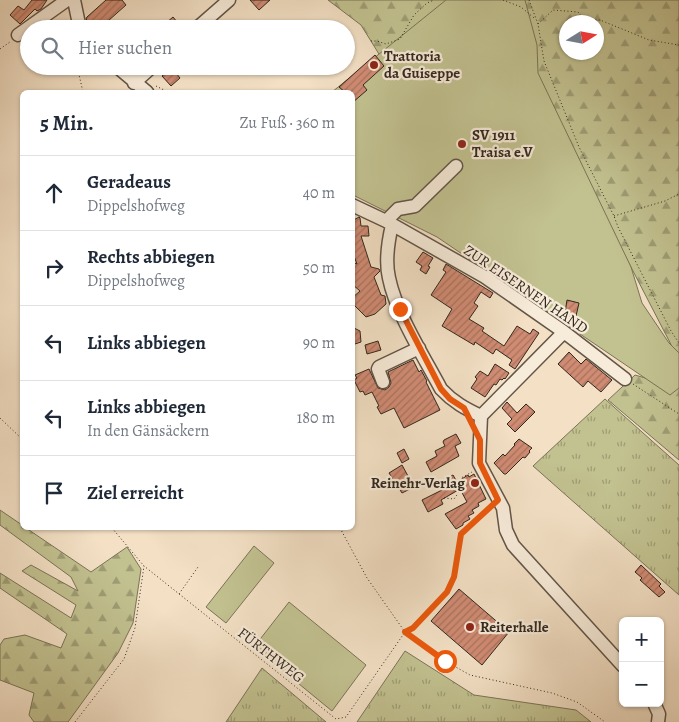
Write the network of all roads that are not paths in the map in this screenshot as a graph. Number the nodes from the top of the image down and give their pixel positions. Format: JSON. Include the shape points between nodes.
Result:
{"nodes":[{"id":1,"x":67,"y":0,"type":"edge"},
{"id":2,"x":74,"y":0,"type":"edge"},
{"id":3,"x":228,"y":0,"type":"edge"},
{"id":4,"x":39,"y":20,"type":"edge"},
{"id":5,"x":78,"y":20,"type":"edge"},
{"id":6,"x":206,"y":20,"type":"edge"},
{"id":7,"x":126,"y":75,"type":"edge"},
{"id":8,"x":143,"y":75,"type":"edge"},
{"id":9,"x":134,"y":83,"type":"junction"},
{"id":10,"x":144,"y":90,"type":"edge"},
{"id":11,"x":456,"y":166,"type":"dead end"},
{"id":12,"x":355,"y":206,"type":"edge"},
{"id":13,"x":389,"y":223,"type":"junction"},
{"id":14,"x":564,"y":332,"type":"junction"},
{"id":15,"x":419,"y":348,"type":"junction"},
{"id":16,"x":625,"y":378,"type":"road end"},
{"id":17,"x":383,"y":382,"type":"dead end"},
{"id":18,"x":464,"y":408,"type":"junction"},
{"id":19,"x":482,"y":416,"type":"junction"},
{"id":20,"x":480,"y":440,"type":"junction"},
{"id":21,"x":619,"y":662,"type":"edge"},
{"id":22,"x":656,"y":707,"type":"edge"},
{"id":23,"x":658,"y":722,"type":"edge"}],
"edges":[{"from":1,"to":4,"type":"street"},
{"from":2,"to":5,"type":"street"},
{"from":3,"to":6,"type":"street"},
{"from":7,"to":9,"type":"street"},
{"from":8,"to":9,"type":"street"},
{"from":9,"to":10,"type":"street"},
{"from":11,"to":13,"type":"street","via":[[415,206],[398,209]]},
{"from":12,"to":13,"type":"street","name":"ZUR EISERNEN HAND"},
{"from":13,"to":14,"type":"street","name":"ZUR EISERNEN HAND","via":[[485,278]]},
{"from":13,"to":15,"type":"street","via":[[388,277],[394,297]]},
{"from":14,"to":16,"type":"street","name":"ZUR EISERNEN HAND"},
{"from":14,"to":19,"type":"street"},
{"from":15,"to":17,"type":"street","via":[[379,367]]},
{"from":15,"to":18,"type":"street","via":[[441,389]]},
{"from":18,"to":19,"type":"street"},
{"from":18,"to":20,"type":"street"},
{"from":19,"to":20,"type":"street"},
{"from":20,"to":21,"type":"street","via":[[478,458],[505,516],[513,545]]},
{"from":22,"to":23,"type":"street"}]}
